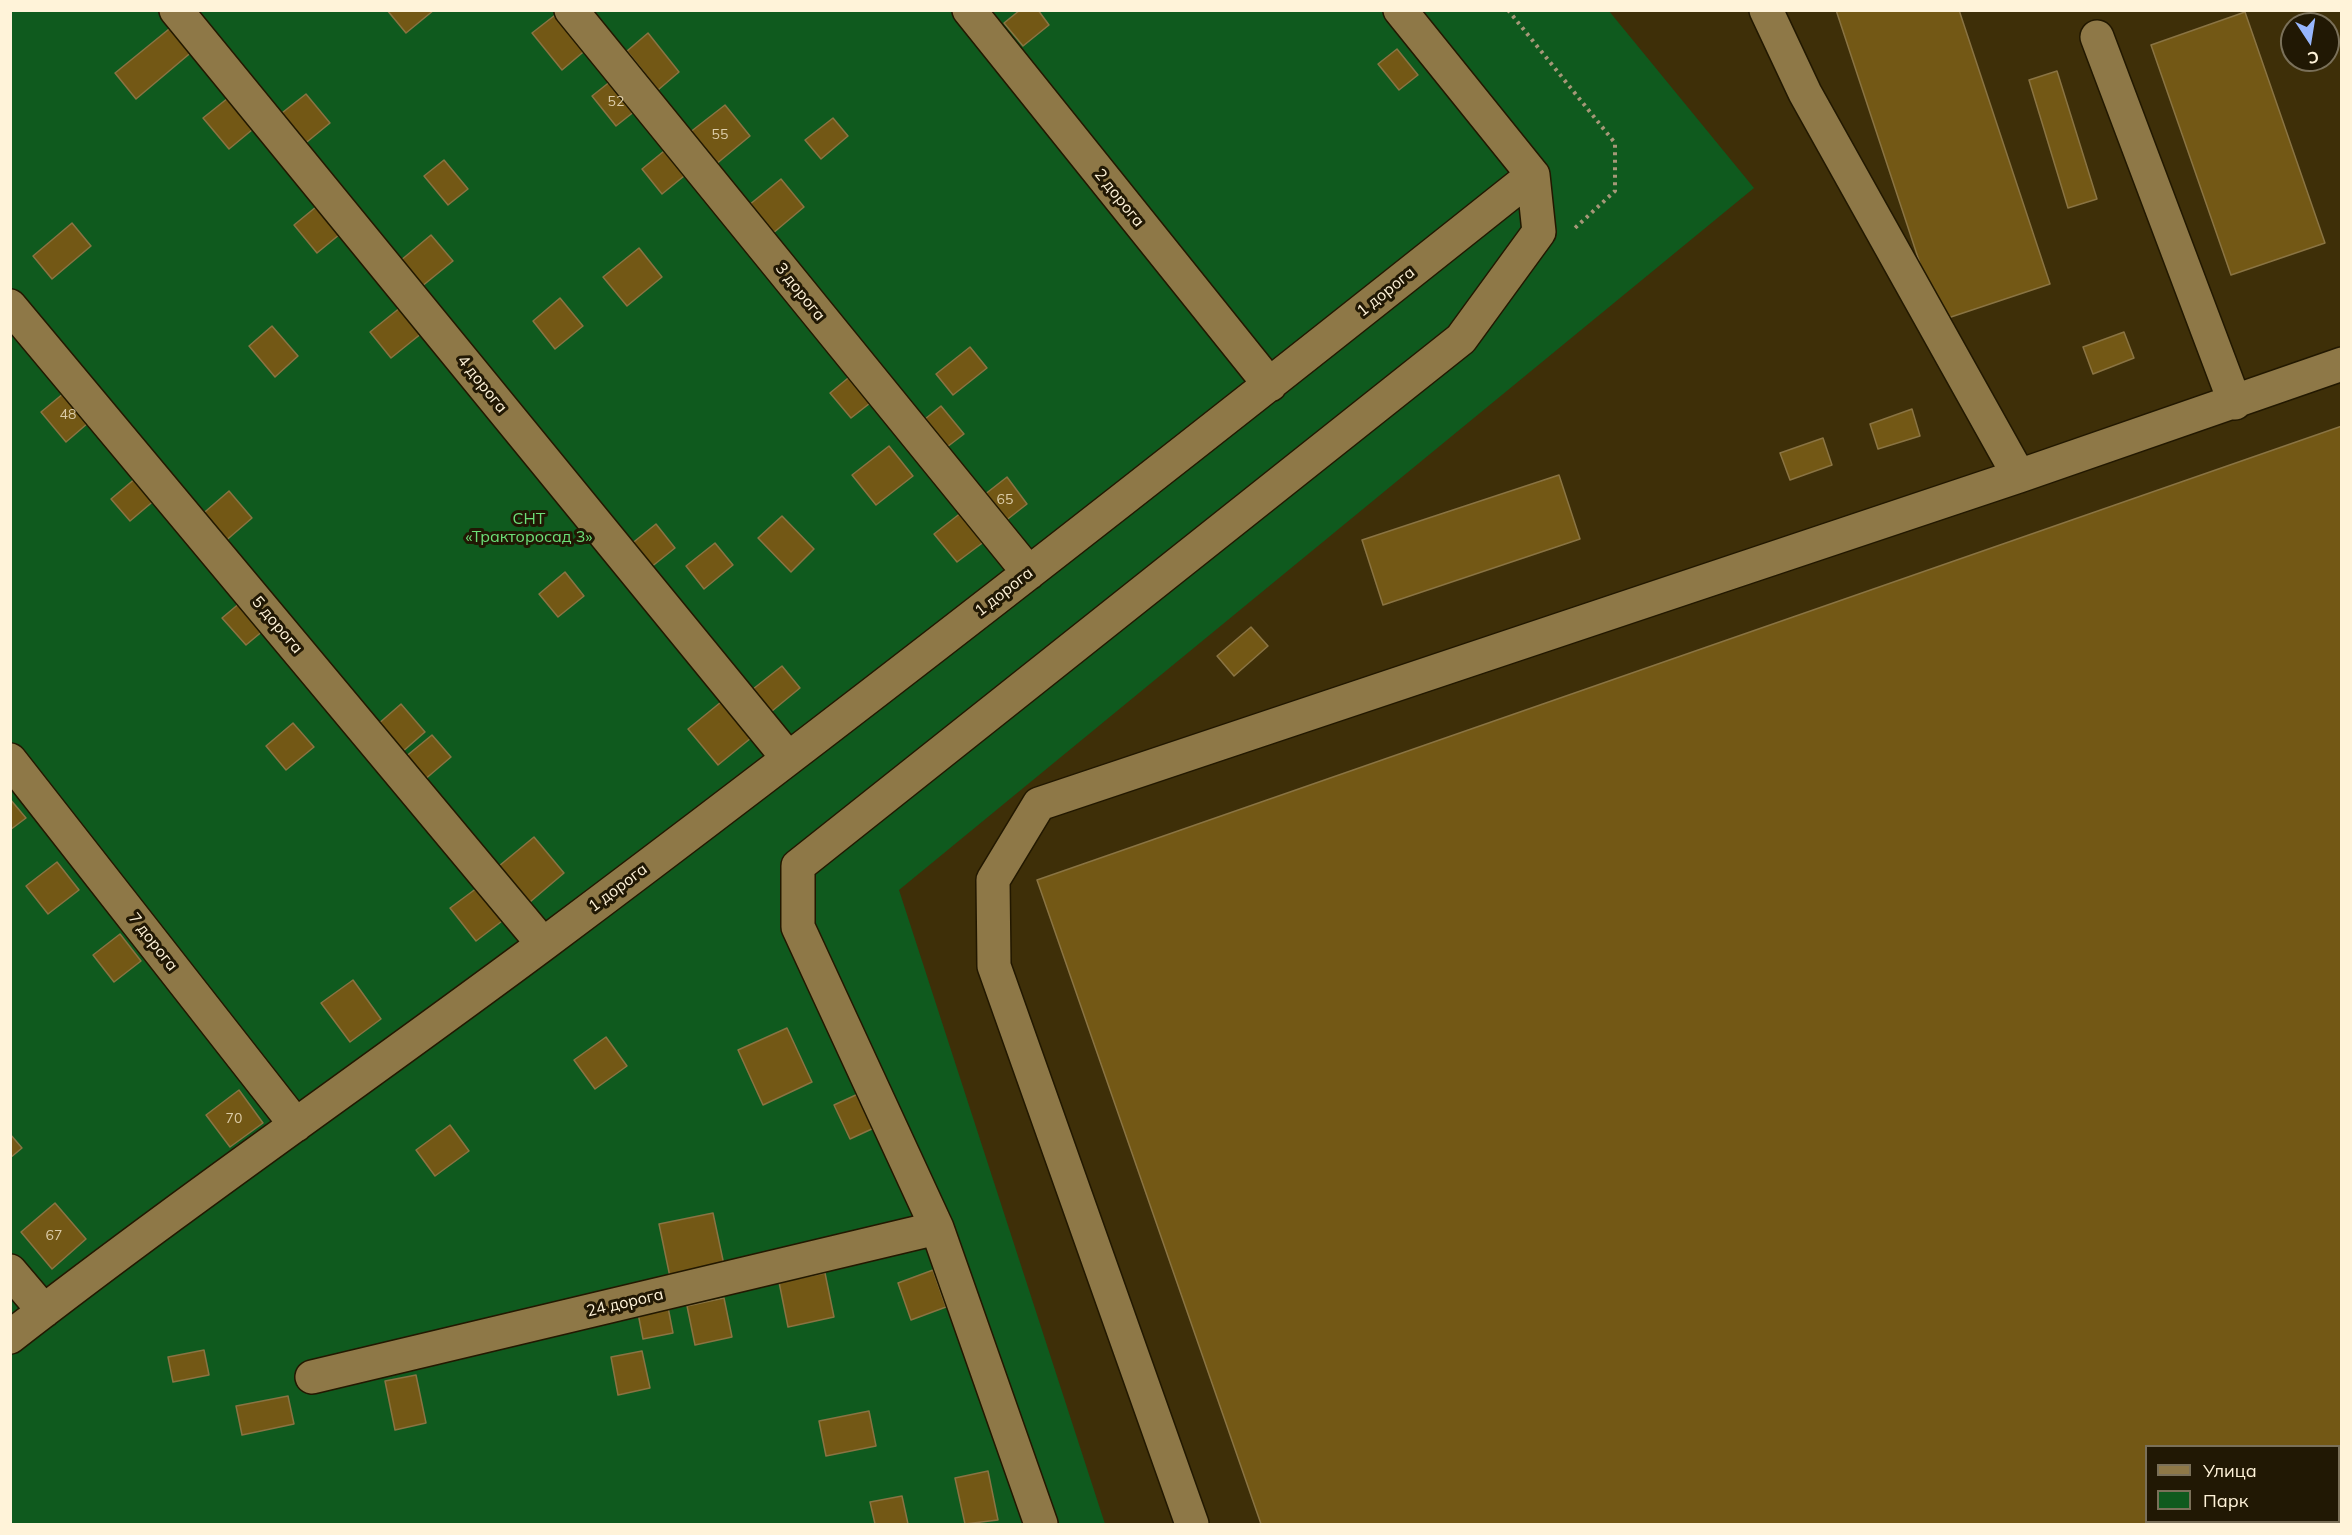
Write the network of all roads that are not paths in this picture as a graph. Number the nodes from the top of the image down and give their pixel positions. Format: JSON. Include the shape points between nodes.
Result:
{"nodes":[{"id":1,"x":176,"y":10,"type":"edge"},
{"id":2,"x":571,"y":10,"type":"edge"},
{"id":3,"x":969,"y":10,"type":"edge"},
{"id":4,"x":1400,"y":10,"type":"edge"},
{"id":5,"x":1766,"y":10,"type":"edge"},
{"id":6,"x":2097,"y":37,"type":"dead end"},
{"id":7,"x":1533,"y":175,"type":"junction"},
{"id":8,"x":10,"y":306,"type":"edge"},
{"id":9,"x":2342,"y":364,"type":"edge"},
{"id":10,"x":1270,"y":385,"type":"junction"},
{"id":11,"x":2235,"y":403,"type":"junction"},
{"id":12,"x":2019,"y":476,"type":"junction"},
{"id":13,"x":1029,"y":573,"type":"junction"},
{"id":14,"x":788,"y":759,"type":"junction"},
{"id":15,"x":10,"y":760,"type":"edge"},
{"id":16,"x":543,"y":944,"type":"junction"},
{"id":17,"x":296,"y":1125,"type":"junction"},
{"id":18,"x":938,"y":1228,"type":"junction"},
{"id":19,"x":10,"y":1271,"type":"edge"},
{"id":20,"x":44,"y":1311,"type":"junction"},
{"id":21,"x":10,"y":1337,"type":"edge"},
{"id":22,"x":312,"y":1377,"type":"dead end"},
{"id":23,"x":1041,"y":1524,"type":"edge"},
{"id":24,"x":1192,"y":1524,"type":"edge"}],
"edges":[{"from":1,"to":14,"type":"street","name":"4 дорога"},
{"from":2,"to":13,"type":"street","name":"3 дорога"},
{"from":3,"to":10,"type":"street","name":"2 дорога"},
{"from":4,"to":7,"type":"street"},
{"from":5,"to":12,"type":"street","via":[[1805,93]]},
{"from":6,"to":11,"type":"street"},
{"from":7,"to":10,"type":"street","name":"1 дорога"},
{"from":7,"to":18,"type":"street","via":[[1539,232],[1461,339],[798,866],[798,927]]},
{"from":8,"to":16,"type":"street","name":"5 дорога"},
{"from":9,"to":11,"type":"street"},
{"from":10,"to":13,"type":"street","name":"1 дорога"},
{"from":11,"to":12,"type":"street"},
{"from":12,"to":24,"type":"street","via":[[1039,804],[993,880],[994,966]]},
{"from":13,"to":14,"type":"street","name":"1 дорога"},
{"from":14,"to":16,"type":"street","name":"1 дорога"},
{"from":15,"to":17,"type":"street","name":"7 дорога"},
{"from":16,"to":17,"type":"street","name":"1 дорога"},
{"from":17,"to":20,"type":"street","name":"1 дорога"},
{"from":18,"to":22,"type":"street","name":"24 дорога"},
{"from":18,"to":23,"type":"street"},
{"from":19,"to":20,"type":"street"},
{"from":20,"to":21,"type":"street","name":"1 дорога"}]}
